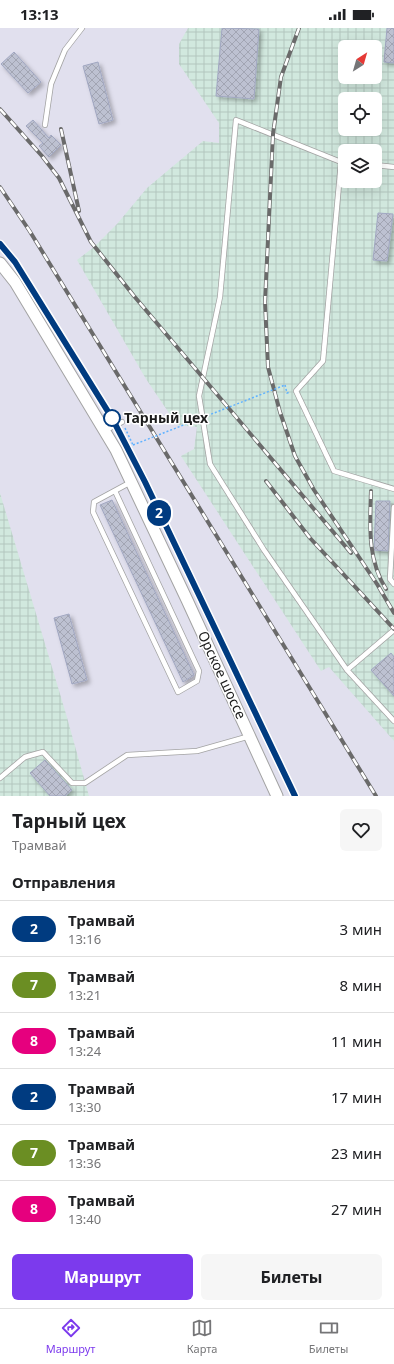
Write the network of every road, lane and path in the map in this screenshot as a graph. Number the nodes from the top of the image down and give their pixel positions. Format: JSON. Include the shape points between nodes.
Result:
{"nodes":[{"id":1,"x":82,"y":28,"type":"edge"},
{"id":2,"x":45,"y":125,"type":"dead end"},
{"id":3,"x":338,"y":160,"type":"edge"},
{"id":4,"x":382,"y":166,"type":"edge"},
{"id":5,"x":394,"y":167,"type":"edge"},
{"id":6,"x":340,"y":188,"type":"edge"},
{"id":7,"x":0,"y":263,"type":"edge"},
{"id":8,"x":296,"y":391,"type":"junction"},
{"id":9,"x":122,"y":422,"type":"joint"},
{"id":10,"x":104,"y":431,"type":"junction"},
{"id":11,"x":131,"y":482,"type":"junction"},
{"id":12,"x":394,"y":489,"type":"edge"},
{"id":13,"x":114,"y":491,"type":"junction"},
{"id":14,"x":394,"y":507,"type":"edge"},
{"id":15,"x":394,"y":584,"type":"edge"},
{"id":16,"x":394,"y":630,"type":"edge"},
{"id":17,"x":347,"y":670,"type":"junction"},
{"id":18,"x":394,"y":721,"type":"edge"},
{"id":19,"x":250,"y":736,"type":"junction"},
{"id":20,"x":0,"y":778,"type":"edge"},
{"id":21,"x":277,"y":796,"type":"edge"}],
"edges":[{"from":1,"to":2,"type":"lane","via":[[65,50],[54,77]]},
{"from":3,"to":17,"type":"lane","via":[[236,120],[220,296],[199,396],[210,464],[264,550]]},
{"from":4,"to":5,"type":"lane"},
{"from":6,"to":8,"type":"lane","via":[[323,361]]},
{"from":7,"to":10,"type":"street","name":"Орское шоссе","via":[[15,282]]},
{"from":8,"to":9,"type":"path","bridge":true,"via":[[287,393],[285,385],[133,445]]},
{"from":8,"to":12,"type":"lane","via":[[334,471]]},
{"from":9,"to":10,"type":"lane"},
{"from":10,"to":11,"type":"street","name":"Орское шоссе"},
{"from":11,"to":13,"type":"lane"},
{"from":11,"to":19,"type":"street","name":"Орское шоссе"},
{"from":13,"to":13,"type":"lane","via":[[94,502],[92,512],[178,692],[197,681],[199,671]]},
{"from":14,"to":15,"type":"lane","via":[[390,579]]},
{"from":16,"to":17,"type":"lane"},
{"from":17,"to":18,"type":"lane"},
{"from":19,"to":20,"type":"lane","via":[[197,751],[127,755],[85,783],[72,783],[43,752],[25,757]]},
{"from":19,"to":21,"type":"street","name":"Орское шоссе"}]}
